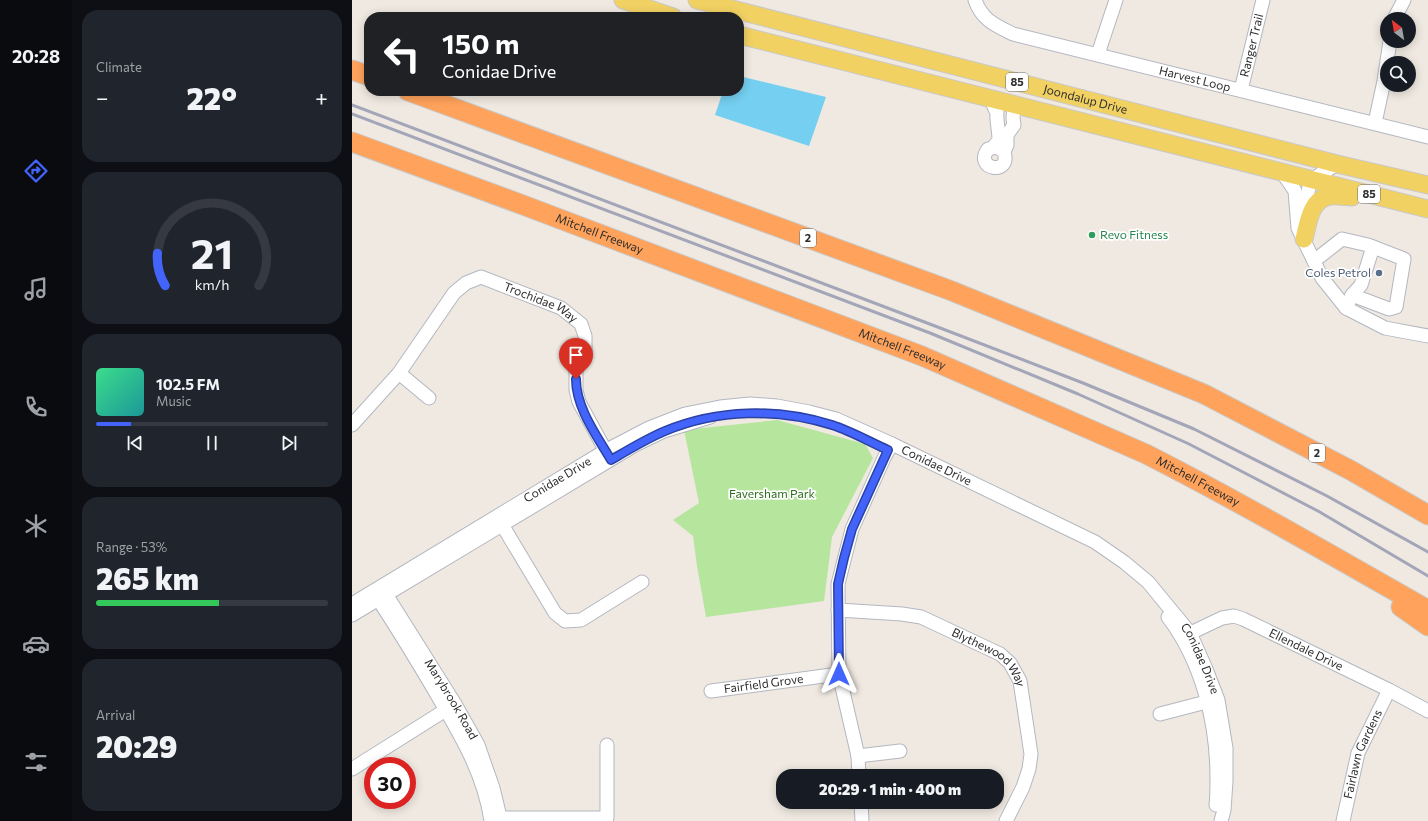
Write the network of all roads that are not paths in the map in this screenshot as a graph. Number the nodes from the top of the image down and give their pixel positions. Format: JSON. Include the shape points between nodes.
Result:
{"nodes":[{"id":1,"x":623,"y":0,"type":"edge"},
{"id":2,"x":697,"y":0,"type":"edge"},
{"id":3,"x":975,"y":0,"type":"edge"},
{"id":4,"x":1116,"y":0,"type":"edge"},
{"id":5,"x":1264,"y":0,"type":"edge"},
{"id":6,"x":1404,"y":0,"type":"edge"},
{"id":7,"x":658,"y":12,"type":"edge"},
{"id":8,"x":744,"y":12,"type":"edge"},
{"id":9,"x":744,"y":12,"type":"edge"},
{"id":10,"x":1398,"y":12,"type":"edge"},
{"id":11,"x":744,"y":36,"type":"edge"},
{"id":12,"x":1389,"y":48,"type":"edge"},
{"id":13,"x":1098,"y":54,"type":"junction"},
{"id":14,"x":352,"y":70,"type":"edge"},
{"id":15,"x":982,"y":73,"type":"junction"},
{"id":16,"x":364,"y":74,"type":"edge"},
{"id":17,"x":1241,"y":90,"type":"junction"},
{"id":18,"x":422,"y":96,"type":"edge"},
{"id":19,"x":991,"y":99,"type":"junction"},
{"id":20,"x":1014,"y":105,"type":"junction"},
{"id":21,"x":1374,"y":123,"type":"junction"},
{"id":22,"x":1428,"y":137,"type":"edge"},
{"id":23,"x":352,"y":142,"type":"edge"},
{"id":24,"x":1337,"y":164,"type":"junction"},
{"id":25,"x":1282,"y":172,"type":"junction"},
{"id":26,"x":1311,"y":180,"type":"junction"},
{"id":27,"x":1428,"y":185,"type":"edge"},
{"id":28,"x":1374,"y":196,"type":"junction"},
{"id":29,"x":1428,"y":209,"type":"edge"},
{"id":30,"x":1301,"y":234,"type":"junction"},
{"id":31,"x":1373,"y":248,"type":"junction"},
{"id":32,"x":1314,"y":262,"type":"junction"},
{"id":33,"x":1352,"y":295,"type":"junction"},
{"id":34,"x":1346,"y":308,"type":"junction"},
{"id":35,"x":1428,"y":336,"type":"edge"},
{"id":36,"x":399,"y":373,"type":"junction"},
{"id":37,"x":429,"y":398,"type":"dead end"},
{"id":38,"x":352,"y":426,"type":"edge"},
{"id":39,"x":890,"y":447,"type":"junction"},
{"id":40,"x":608,"y":455,"type":"junction"},
{"id":41,"x":1428,"y":515,"type":"edge"},
{"id":42,"x":499,"y":521,"type":"junction"},
{"id":43,"x":1328,"y":552,"type":"junction"},
{"id":44,"x":642,"y":582,"type":"dead end"},
{"id":45,"x":380,"y":593,"type":"junction"},
{"id":46,"x":352,"y":604,"type":"edge"},
{"id":47,"x":838,"y":610,"type":"junction"},
{"id":48,"x":1428,"y":610,"type":"edge"},
{"id":49,"x":352,"y":615,"type":"edge"},
{"id":50,"x":1428,"y":626,"type":"edge"},
{"id":51,"x":1185,"y":636,"type":"junction"},
{"id":52,"x":839,"y":674,"type":"junction"},
{"id":53,"x":1388,"y":690,"type":"junction"},
{"id":54,"x":711,"y":691,"type":"dead end"},
{"id":55,"x":1213,"y":700,"type":"junction"},
{"id":56,"x":450,"y":707,"type":"junction"},
{"id":57,"x":1428,"y":711,"type":"edge"},
{"id":58,"x":1160,"y":714,"type":"dead end"},
{"id":59,"x":607,"y":745,"type":"dead end"},
{"id":60,"x":900,"y":751,"type":"dead end"},
{"id":61,"x":858,"y":756,"type":"junction"},
{"id":62,"x":352,"y":769,"type":"edge"},
{"id":63,"x":859,"y":769,"type":"edge"},
{"id":64,"x":861,"y":809,"type":"edge"},
{"id":65,"x":496,"y":820,"type":"edge"},
{"id":66,"x":862,"y":821,"type":"edge"},
{"id":67,"x":1006,"y":821,"type":"edge"},
{"id":68,"x":1213,"y":821,"type":"edge"},
{"id":69,"x":1221,"y":821,"type":"edge"},
{"id":70,"x":1343,"y":821,"type":"edge"}],
"edges":[{"from":1,"to":7,"type":"main road"},
{"from":2,"to":8,"type":"main road","name":"Joondalup Drive","number":"85"},
{"from":3,"to":13,"type":"street","name":"Harvest Loop","via":[[979,11],[991,23],[1013,34]]},
{"from":4,"to":13,"type":"street"},
{"from":5,"to":17,"type":"street","name":"Ranger Trail"},
{"from":6,"to":10,"type":"street"},
{"from":9,"to":15,"type":"main road","name":"Joondalup Drive","number":"85"},
{"from":11,"to":19,"type":"main road","name":"Joondalup Drive","number":"85"},
{"from":12,"to":21,"type":"street"},
{"from":13,"to":17,"type":"street","name":"Harvest Loop"},
{"from":14,"to":16,"type":"highway"},
{"from":15,"to":20,"type":"main road","via":[[1004,88]]},
{"from":15,"to":24,"type":"main road","name":"Joondalup Drive","number":"85"},
{"from":17,"to":21,"type":"street","name":"Harvest Loop"},
{"from":18,"to":41,"type":"highway","number":"2","via":[[952,291],[1204,394],[1352,471]]},
{"from":19,"to":20,"type":"main road","name":"Joondalup Drive","number":"85"},
{"from":19,"to":20,"type":"street","via":[[997,111],[999,149],[1007,145],[1007,135],[1014,125]]},
{"from":20,"to":25,"type":"main road","name":"Joondalup Drive","number":"85"},
{"from":21,"to":22,"type":"street","name":"Harvest Loop"},
{"from":23,"to":43,"type":"highway","name":"Mitchell Freeway","via":[[922,356],[1146,454]]},
{"from":24,"to":26,"type":"street"},
{"from":24,"to":27,"type":"main road","name":"Joondalup Drive","number":"85"},
{"from":25,"to":26,"type":"main road","name":"Joondalup Drive","number":"85"},
{"from":25,"to":30,"type":"street","via":[[1295,191]]},
{"from":26,"to":28,"type":"main road","name":"Joondalup Drive","number":"85"},
{"from":26,"to":30,"type":"street"},
{"from":28,"to":29,"type":"main road","name":"Joondalup Drive","number":"85"},
{"from":28,"to":30,"type":"main road","via":[[1329,196],[1323,199],[1312,210]]},
{"from":30,"to":32,"type":"street"},
{"from":31,"to":32,"type":"street","via":[[1342,239]]},
{"from":31,"to":33,"type":"street","via":[[1361,285]]},
{"from":31,"to":33,"type":"street","via":[[1404,259],[1396,307],[1389,310]]},
{"from":32,"to":34,"type":"street","via":[[1322,278]]},
{"from":33,"to":34,"type":"street"},
{"from":34,"to":35,"type":"street","via":[[1385,328]]},
{"from":36,"to":37,"type":"street"},
{"from":36,"to":38,"type":"street","name":"Trochidae Way"},
{"from":36,"to":40,"type":"street","name":"Trochidae Way","via":[[454,293],[466,283],[480,277],[561,308],[581,324],[585,336],[585,351],[576,368],[576,390],[579,402]]},
{"from":39,"to":40,"type":"street","name":"Conidae Drive","via":[[822,414],[750,404],[685,414],[649,428]]},
{"from":39,"to":47,"type":"street","via":[[852,529],[838,584]]},
{"from":39,"to":51,"type":"street","name":"Conidae Drive","via":[[1095,542],[1148,582]]},
{"from":40,"to":42,"type":"street","name":"Conidae Drive"},
{"from":42,"to":44,"type":"street","via":[[555,613],[565,621],[581,620]]},
{"from":42,"to":45,"type":"street","name":"Conidae Drive"},
{"from":43,"to":48,"type":"highway","name":"Mitchell Freeway"},
{"from":43,"to":50,"type":"highway"},
{"from":45,"to":46,"type":"street","name":"Conidae Drive"},
{"from":45,"to":49,"type":"street","name":"Conidae Drive"},
{"from":45,"to":56,"type":"street","name":"Marybrook Road"},
{"from":47,"to":52,"type":"street"},
{"from":47,"to":67,"type":"street","name":"Blythewood Way","via":[[902,614],[921,618],[1000,654],[1010,663],[1020,681],[1030,754],[1029,769],[1023,787]]},
{"from":51,"to":53,"type":"street","name":"Ellendale Drive","via":[[1222,618],[1234,616]]},
{"from":51,"to":55,"type":"street","name":"Conidae Drive","via":[[1206,669]]},
{"from":52,"to":54,"type":"street","name":"Fairfield Grove"},
{"from":52,"to":61,"type":"street"},
{"from":53,"to":57,"type":"street","name":"Ellendale Drive"},
{"from":53,"to":70,"type":"street","name":"Fairlawn Gardens","via":[[1358,753]]},
{"from":55,"to":58,"type":"street"},
{"from":55,"to":68,"type":"street","name":"Conidae Drive","via":[[1217,768]]},
{"from":55,"to":69,"type":"street","name":"Conidae Drive","via":[[1226,748],[1226,781]]},
{"from":56,"to":62,"type":"street"},
{"from":56,"to":65,"type":"street","name":"Marybrook Road","via":[[481,752],[493,788]]},
{"from":59,"to":65,"type":"street","via":[[607,818]]},
{"from":60,"to":61,"type":"street"},
{"from":61,"to":63,"type":"street"},
{"from":64,"to":66,"type":"street"}]}
